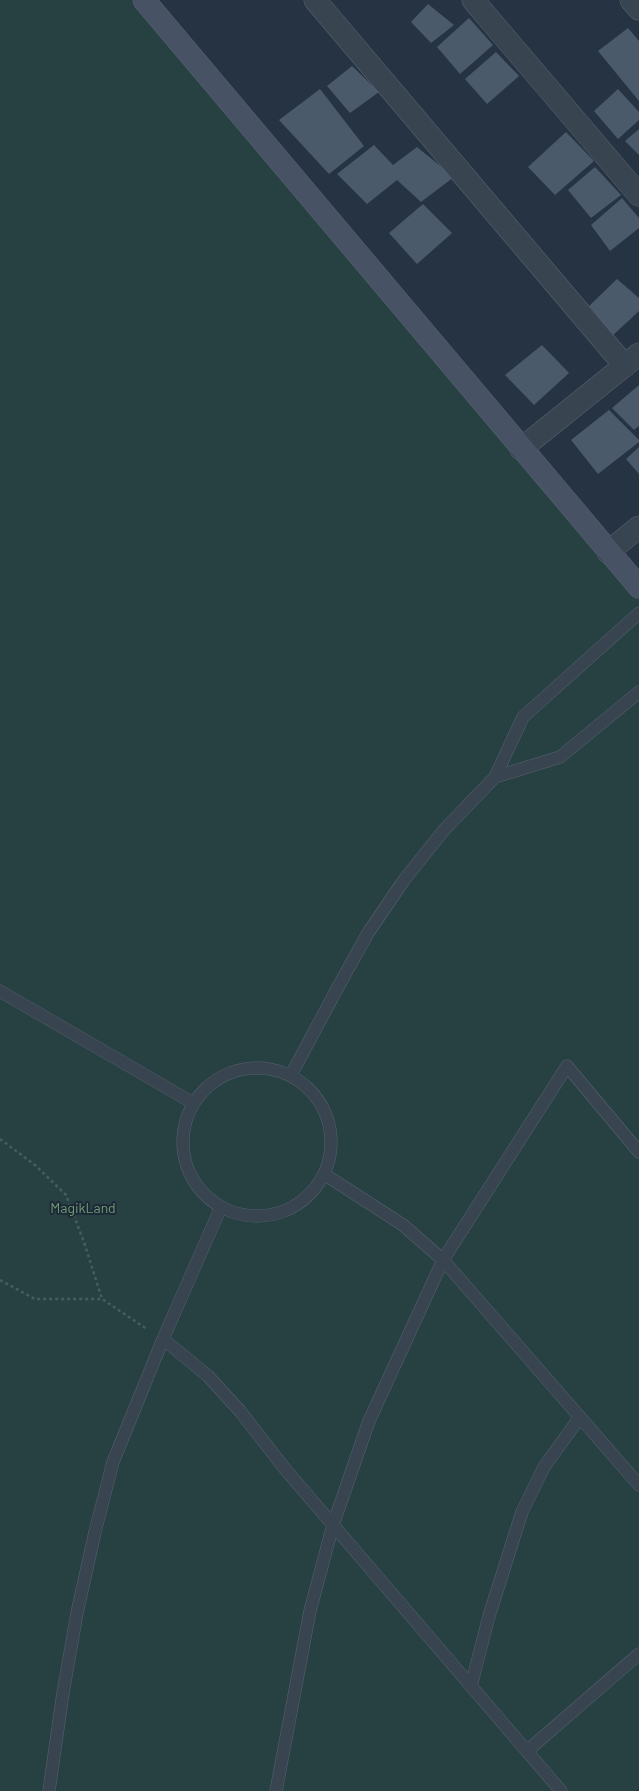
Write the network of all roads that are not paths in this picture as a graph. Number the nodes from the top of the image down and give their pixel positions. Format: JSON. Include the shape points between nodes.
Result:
{"nodes":[{"id":1,"x":144,"y":0,"type":"edge"},
{"id":2,"x":315,"y":0,"type":"edge"},
{"id":3,"x":473,"y":0,"type":"edge"},
{"id":4,"x":631,"y":0,"type":"edge"},
{"id":5,"x":639,"y":9,"type":"edge"},
{"id":6,"x":639,"y":195,"type":"edge"},
{"id":7,"x":632,"y":360,"type":"edge"},
{"id":8,"x":521,"y":449,"type":"junction"},
{"id":9,"x":639,"y":527,"type":"edge"},
{"id":10,"x":608,"y":552,"type":"junction"},
{"id":11,"x":639,"y":587,"type":"edge"},
{"id":12,"x":639,"y":614,"type":"edge"},
{"id":13,"x":639,"y":692,"type":"edge"},
{"id":14,"x":495,"y":776,"type":"junction"},
{"id":15,"x":0,"y":991,"type":"edge"},
{"id":16,"x":292,"y":1075,"type":"junction"},
{"id":17,"x":193,"y":1103,"type":"junction"},
{"id":18,"x":639,"y":1152,"type":"edge"},
{"id":19,"x":324,"y":1174,"type":"junction"},
{"id":20,"x":221,"y":1207,"type":"junction"},
{"id":21,"x":443,"y":1260,"type":"junction"},
{"id":22,"x":163,"y":1339,"type":"junction"},
{"id":23,"x":580,"y":1417,"type":"junction"},
{"id":24,"x":639,"y":1485,"type":"edge"},
{"id":25,"x":333,"y":1525,"type":"junction"},
{"id":26,"x":639,"y":1654,"type":"edge"},
{"id":27,"x":471,"y":1686,"type":"junction"},
{"id":28,"x":527,"y":1751,"type":"junction"},
{"id":29,"x":49,"y":1791,"type":"edge"},
{"id":30,"x":276,"y":1791,"type":"edge"},
{"id":31,"x":561,"y":1791,"type":"edge"}],
"edges":[{"from":1,"to":8,"type":"street"},
{"from":2,"to":7,"type":"street"},
{"from":3,"to":6,"type":"street"},
{"from":4,"to":5,"type":"street"},
{"from":7,"to":8,"type":"street"},
{"from":8,"to":10,"type":"street"},
{"from":9,"to":10,"type":"street"},
{"from":10,"to":11,"type":"street"},
{"from":12,"to":14,"type":"lane","via":[[523,717]]},
{"from":13,"to":14,"type":"lane","via":[[560,757]]},
{"from":14,"to":16,"type":"lane","via":[[444,830],[404,880],[368,933]]},
{"from":15,"to":17,"type":"lane"},
{"from":16,"to":17,"type":"lane","via":[[270,1068],[248,1068],[226,1073],[207,1086]]},
{"from":16,"to":19,"type":"lane","via":[[307,1086],[328,1118],[331,1144]]},
{"from":17,"to":20,"type":"lane","via":[[184,1125],[182,1149],[189,1172],[202,1192]]},
{"from":18,"to":21,"type":"lane","via":[[567,1066]]},
{"from":19,"to":20,"type":"lane","via":[[310,1194],[283,1211],[268,1215],[244,1215]]},
{"from":19,"to":21,"type":"lane","via":[[403,1225]]},
{"from":20,"to":22,"type":"lane"},
{"from":21,"to":23,"type":"lane"},
{"from":21,"to":25,"type":"lane","via":[[369,1422]]},
{"from":22,"to":25,"type":"lane","via":[[208,1376],[240,1411]]},
{"from":22,"to":29,"type":"lane","via":[[113,1462],[95,1532],[63,1693]]},
{"from":23,"to":24,"type":"lane"},
{"from":23,"to":27,"type":"lane","via":[[544,1467],[522,1512],[489,1616]]},
{"from":25,"to":27,"type":"lane"},
{"from":25,"to":30,"type":"lane","via":[[310,1611]]},
{"from":26,"to":28,"type":"lane"},
{"from":27,"to":28,"type":"lane"},
{"from":28,"to":31,"type":"lane"}]}
